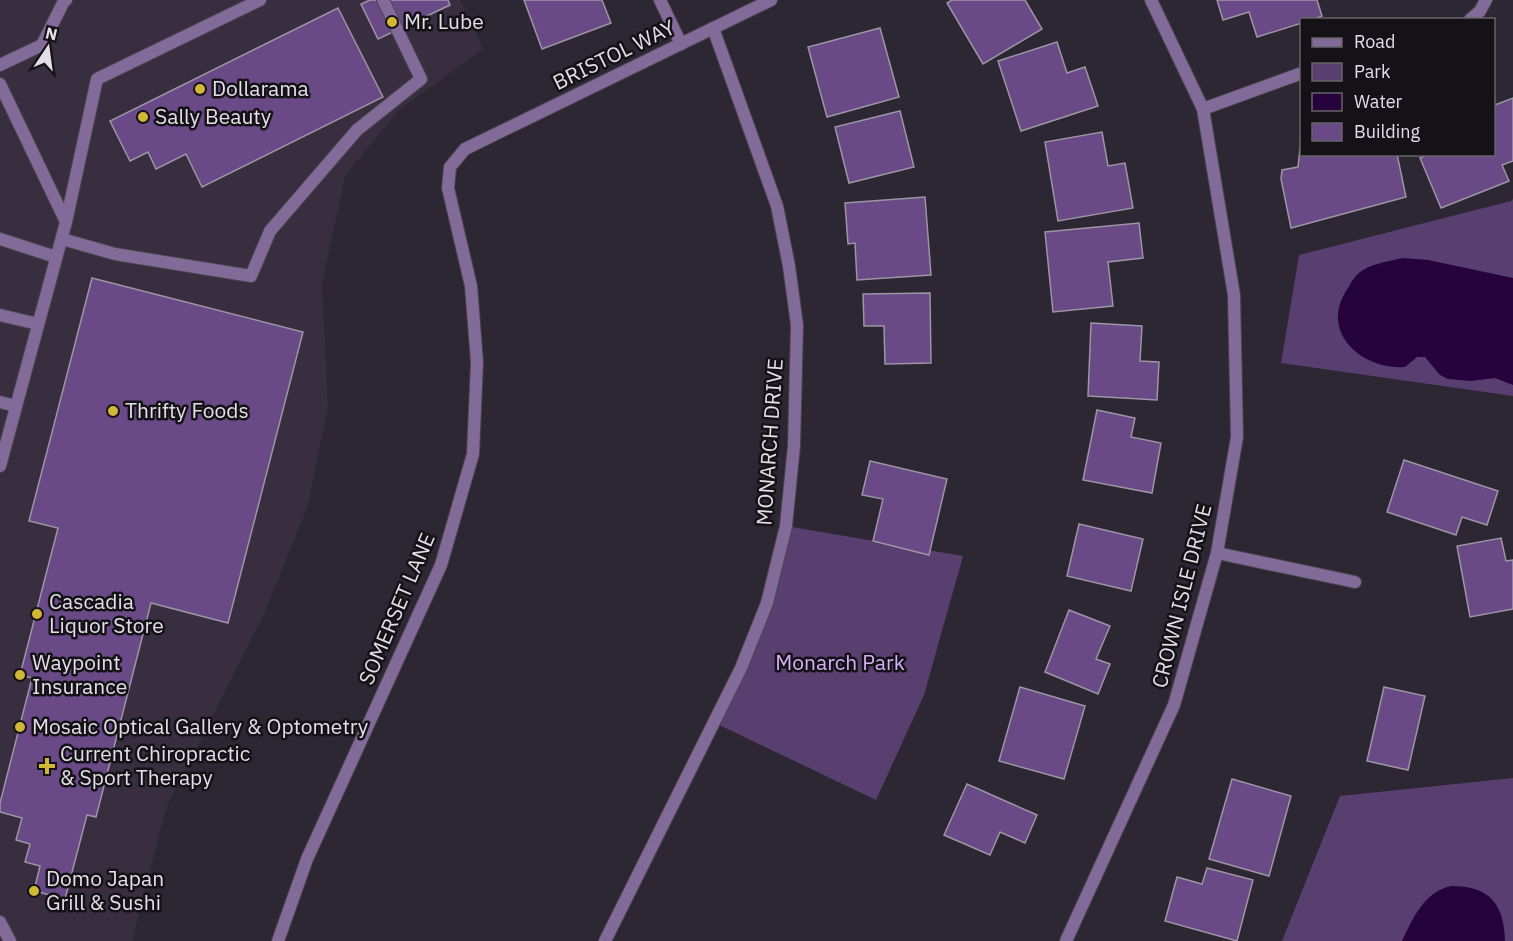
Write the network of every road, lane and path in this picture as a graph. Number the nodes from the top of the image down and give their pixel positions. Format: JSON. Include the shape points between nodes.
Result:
{"nodes":[{"id":1,"x":66,"y":0,"type":"edge"},
{"id":2,"x":260,"y":0,"type":"edge"},
{"id":3,"x":383,"y":0,"type":"edge"},
{"id":4,"x":660,"y":0,"type":"edge"},
{"id":5,"x":771,"y":0,"type":"edge"},
{"id":6,"x":1151,"y":0,"type":"edge"},
{"id":7,"x":1486,"y":0,"type":"edge"},
{"id":8,"x":238,"y":5,"type":"edge"},
{"id":9,"x":1472,"y":18,"type":"edge"},
{"id":10,"x":713,"y":28,"type":"junction"},
{"id":11,"x":681,"y":44,"type":"junction"},
{"id":12,"x":0,"y":65,"type":"edge"},
{"id":13,"x":1300,"y":74,"type":"edge"},
{"id":14,"x":0,"y":84,"type":"edge"},
{"id":15,"x":1203,"y":109,"type":"junction"},
{"id":16,"x":539,"y":114,"type":"joint"},
{"id":17,"x":66,"y":222,"type":"junction"},
{"id":18,"x":0,"y":239,"type":"edge"},
{"id":19,"x":62,"y":239,"type":"junction"},
{"id":20,"x":57,"y":257,"type":"junction"},
{"id":21,"x":0,"y":315,"type":"edge"},
{"id":22,"x":38,"y":324,"type":"junction"},
{"id":23,"x":0,"y":402,"type":"edge"},
{"id":24,"x":16,"y":406,"type":"junction"},
{"id":25,"x":0,"y":466,"type":"edge"},
{"id":26,"x":1217,"y":553,"type":"junction"},
{"id":27,"x":1355,"y":582,"type":"dead end"},
{"id":28,"x":0,"y":922,"type":"edge"},
{"id":29,"x":10,"y":941,"type":"edge"},
{"id":30,"x":278,"y":941,"type":"edge"},
{"id":31,"x":606,"y":941,"type":"edge"},
{"id":32,"x":1066,"y":941,"type":"edge"}],
"edges":[{"from":1,"to":12,"type":"street","via":[[42,45]]},
{"from":2,"to":8,"type":"street"},
{"from":3,"to":19,"type":"street","via":[[421,79],[349,138],[270,231],[251,276],[115,254]]},
{"from":4,"to":11,"type":"street"},
{"from":5,"to":10,"type":"street","name":"BRISTOL WAY"},
{"from":6,"to":15,"type":"street","name":"CROWN ISLE DRIVE"},
{"from":7,"to":9,"type":"street"},
{"from":8,"to":17,"type":"street","via":[[97,79]]},
{"from":10,"to":11,"type":"street","name":"BRISTOL WAY"},
{"from":10,"to":31,"type":"street","name":"MONARCH DRIVE","via":[[777,206],[789,266],[797,325],[794,446],[786,526],[767,603],[741,668]]},
{"from":11,"to":16,"type":"street","name":"BRISTOL WAY"},
{"from":13,"to":15,"type":"street"},
{"from":14,"to":17,"type":"street"},
{"from":15,"to":26,"type":"street","name":"CROWN ISLE DRIVE","via":[[1234,295],[1237,437]]},
{"from":16,"to":30,"type":"street","name":"SOMERSET LANE","via":[[465,149],[450,166],[448,188],[471,286],[474,319],[477,362],[473,454],[441,565],[307,860]]},
{"from":17,"to":19,"type":"street"},
{"from":18,"to":20,"type":"street"},
{"from":19,"to":20,"type":"street"},
{"from":20,"to":22,"type":"street"},
{"from":21,"to":22,"type":"street"},
{"from":22,"to":24,"type":"street"},
{"from":23,"to":24,"type":"street"},
{"from":24,"to":25,"type":"street"},
{"from":26,"to":27,"type":"street"},
{"from":26,"to":32,"type":"street","name":"CROWN ISLE DRIVE","via":[[1174,705]]},
{"from":28,"to":29,"type":"street"}]}
